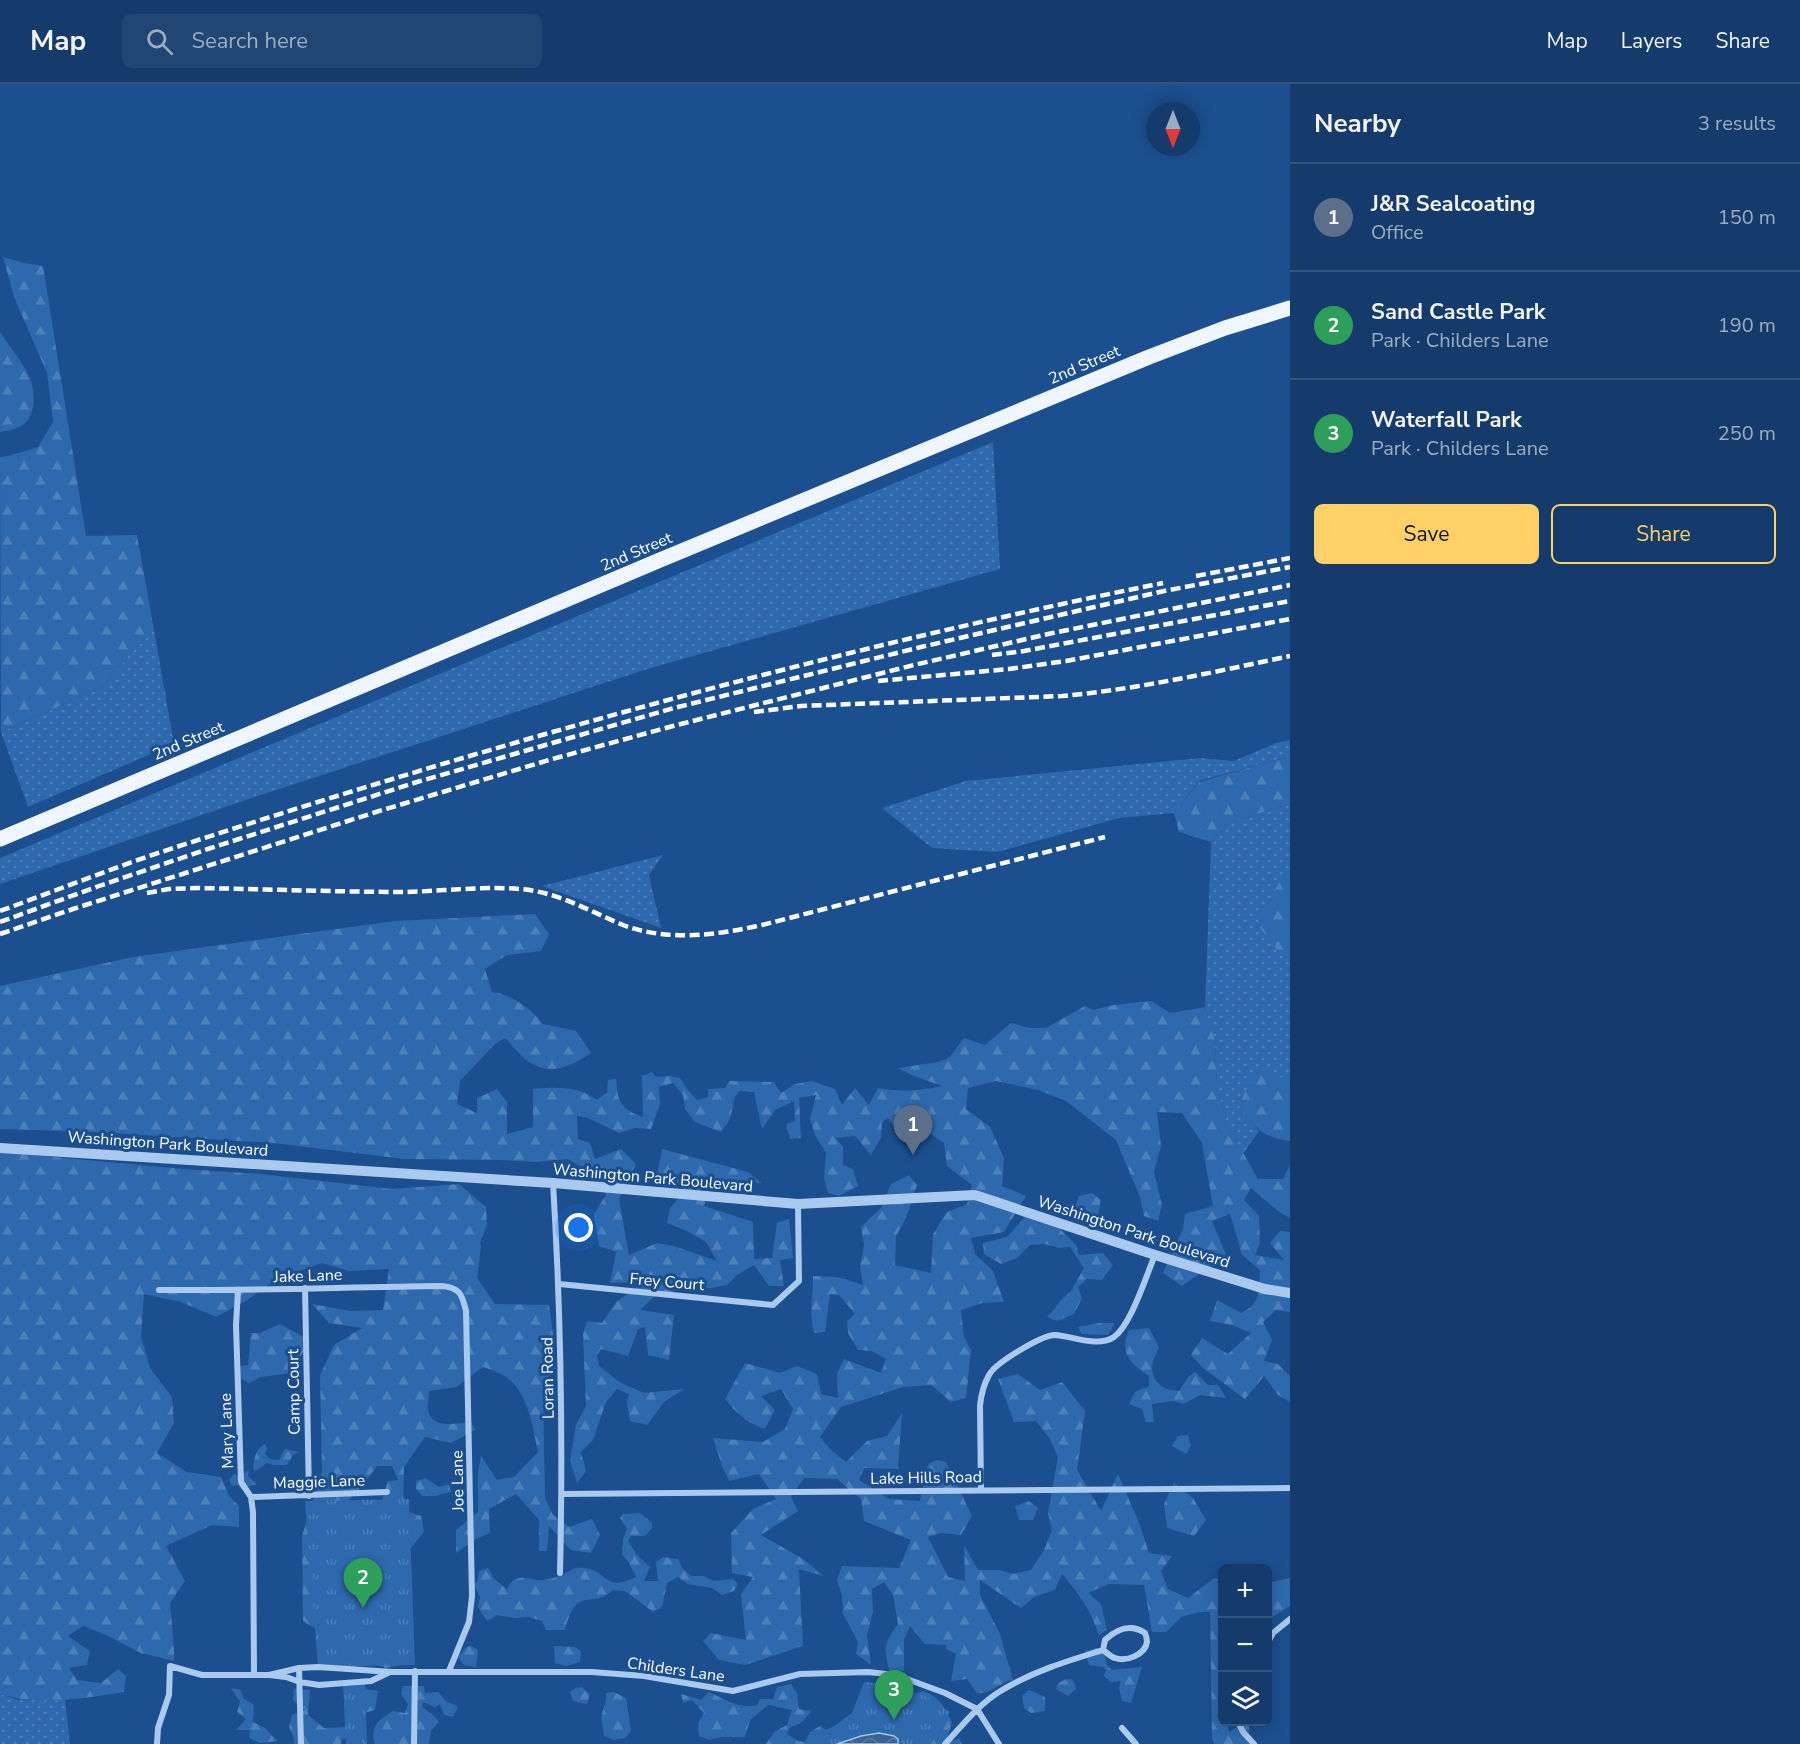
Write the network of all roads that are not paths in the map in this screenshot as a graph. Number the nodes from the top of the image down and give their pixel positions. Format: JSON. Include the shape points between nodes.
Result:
{"nodes":[{"id":1,"x":1290,"y":308,"type":"edge"},
{"id":2,"x":0,"y":839,"type":"edge"},
{"id":3,"x":0,"y":1148,"type":"edge"},
{"id":4,"x":553,"y":1183,"type":"junction"},
{"id":5,"x":798,"y":1204,"type":"junction"},
{"id":6,"x":1155,"y":1256,"type":"junction"},
{"id":7,"x":559,"y":1284,"type":"junction"},
{"id":8,"x":305,"y":1288,"type":"junction"},
{"id":9,"x":457,"y":1289,"type":"joint"},
{"id":10,"x":159,"y":1290,"type":"dead end"},
{"id":11,"x":238,"y":1291,"type":"junction"},
{"id":12,"x":1290,"y":1293,"type":"edge"},
{"id":13,"x":1290,"y":1488,"type":"edge"},
{"id":14,"x":981,"y":1490,"type":"junction"},
{"id":15,"x":387,"y":1492,"type":"dead end"},
{"id":16,"x":562,"y":1494,"type":"junction"},
{"id":17,"x":309,"y":1496,"type":"junction"},
{"id":18,"x":252,"y":1497,"type":"junction"},
{"id":19,"x":560,"y":1573,"type":"dead end"},
{"id":20,"x":1290,"y":1619,"type":"edge"},
{"id":21,"x":1272,"y":1635,"type":"edge"},
{"id":22,"x":1103,"y":1650,"type":"junction"},
{"id":23,"x":299,"y":1668,"type":"junction"},
{"id":24,"x":415,"y":1671,"type":"junction"},
{"id":25,"x":448,"y":1671,"type":"junction"},
{"id":26,"x":392,"y":1672,"type":"junction"},
{"id":27,"x":254,"y":1675,"type":"junction"},
{"id":28,"x":269,"y":1675,"type":"junction"},
{"id":29,"x":300,"y":1682,"type":"junction"},
{"id":30,"x":977,"y":1709,"type":"junction"},
{"id":31,"x":1240,"y":1726,"type":"edge"},
{"id":32,"x":1122,"y":1728,"type":"dead end"},
{"id":33,"x":157,"y":1744,"type":"edge"},
{"id":34,"x":301,"y":1744,"type":"edge"},
{"id":35,"x":414,"y":1744,"type":"edge"},
{"id":36,"x":945,"y":1744,"type":"edge"},
{"id":37,"x":999,"y":1744,"type":"edge"},
{"id":38,"x":1136,"y":1744,"type":"edge"},
{"id":39,"x":1254,"y":1744,"type":"edge"}],
"edges":[{"from":1,"to":2,"type":"main road","name":"2nd Street","via":[[1149,357]]},
{"from":3,"to":4,"type":"street","name":"Washington Park Boulevard"},
{"from":4,"to":5,"type":"street","name":"Washington Park Boulevard"},
{"from":4,"to":7,"type":"street","name":"Loran Road"},
{"from":5,"to":6,"type":"street","name":"Washington Park Boulevard","via":[[975,1196]]},
{"from":5,"to":7,"type":"street","name":"Frey Court","via":[[799,1281],[773,1305]]},
{"from":6,"to":12,"type":"street","name":"Washington Park Boulevard"},
{"from":6,"to":14,"type":"street","via":[[1125,1325],[1111,1340],[1097,1342],[1052,1335],[1024,1347],[989,1372],[980,1406]]},
{"from":7,"to":16,"type":"street","name":"Loran Road"},
{"from":8,"to":9,"type":"street","name":"Jake Lane"},
{"from":8,"to":11,"type":"street","name":"Jake Lane"},
{"from":8,"to":17,"type":"street","name":"Camp Court"},
{"from":9,"to":25,"type":"street","name":"Joe Lane","via":[[466,1311],[472,1596],[469,1622]]},
{"from":10,"to":11,"type":"street","name":"Jake Lane"},
{"from":11,"to":18,"type":"street","name":"Mary Lane","via":[[241,1482]]},
{"from":13,"to":14,"type":"street","name":"Lake Hills Road"},
{"from":14,"to":16,"type":"street","name":"Lake Hills Road"},
{"from":15,"to":17,"type":"street","name":"Maggie Lane"},
{"from":16,"to":19,"type":"street","name":"Loran Road"},
{"from":17,"to":18,"type":"street","name":"Maggie Lane"},
{"from":18,"to":27,"type":"street","name":"Mary Lane"},
{"from":20,"to":21,"type":"street"},
{"from":22,"to":22,"type":"street","via":[[1105,1640],[1120,1629],[1138,1628],[1145,1633],[1144,1649],[1136,1655],[1123,1660]]},
{"from":22,"to":30,"type":"street","via":[[1047,1667],[999,1692]]},
{"from":23,"to":26,"type":"street","name":"Childers Lane"},
{"from":23,"to":28,"type":"street","name":"Childers Lane"},
{"from":23,"to":29,"type":"street"},
{"from":24,"to":25,"type":"street","name":"Childers Lane"},
{"from":24,"to":26,"type":"street","name":"Childers Lane"},
{"from":24,"to":35,"type":"street"},
{"from":25,"to":30,"type":"street","name":"Childers Lane","via":[[591,1672],[645,1676],[733,1691],[800,1674],[868,1672],[896,1675]]},
{"from":26,"to":29,"type":"street","name":"Childers Lane","via":[[371,1681],[319,1685]]},
{"from":27,"to":28,"type":"street","name":"Childers Lane"},
{"from":27,"to":33,"type":"street","name":"Childers Lane","via":[[202,1675],[170,1666],[169,1695]]},
{"from":28,"to":29,"type":"street","name":"Childers Lane"},
{"from":29,"to":34,"type":"street"},
{"from":30,"to":36,"type":"street"},
{"from":30,"to":37,"type":"street"},
{"from":31,"to":39,"type":"street"},
{"from":32,"to":38,"type":"street"}]}
